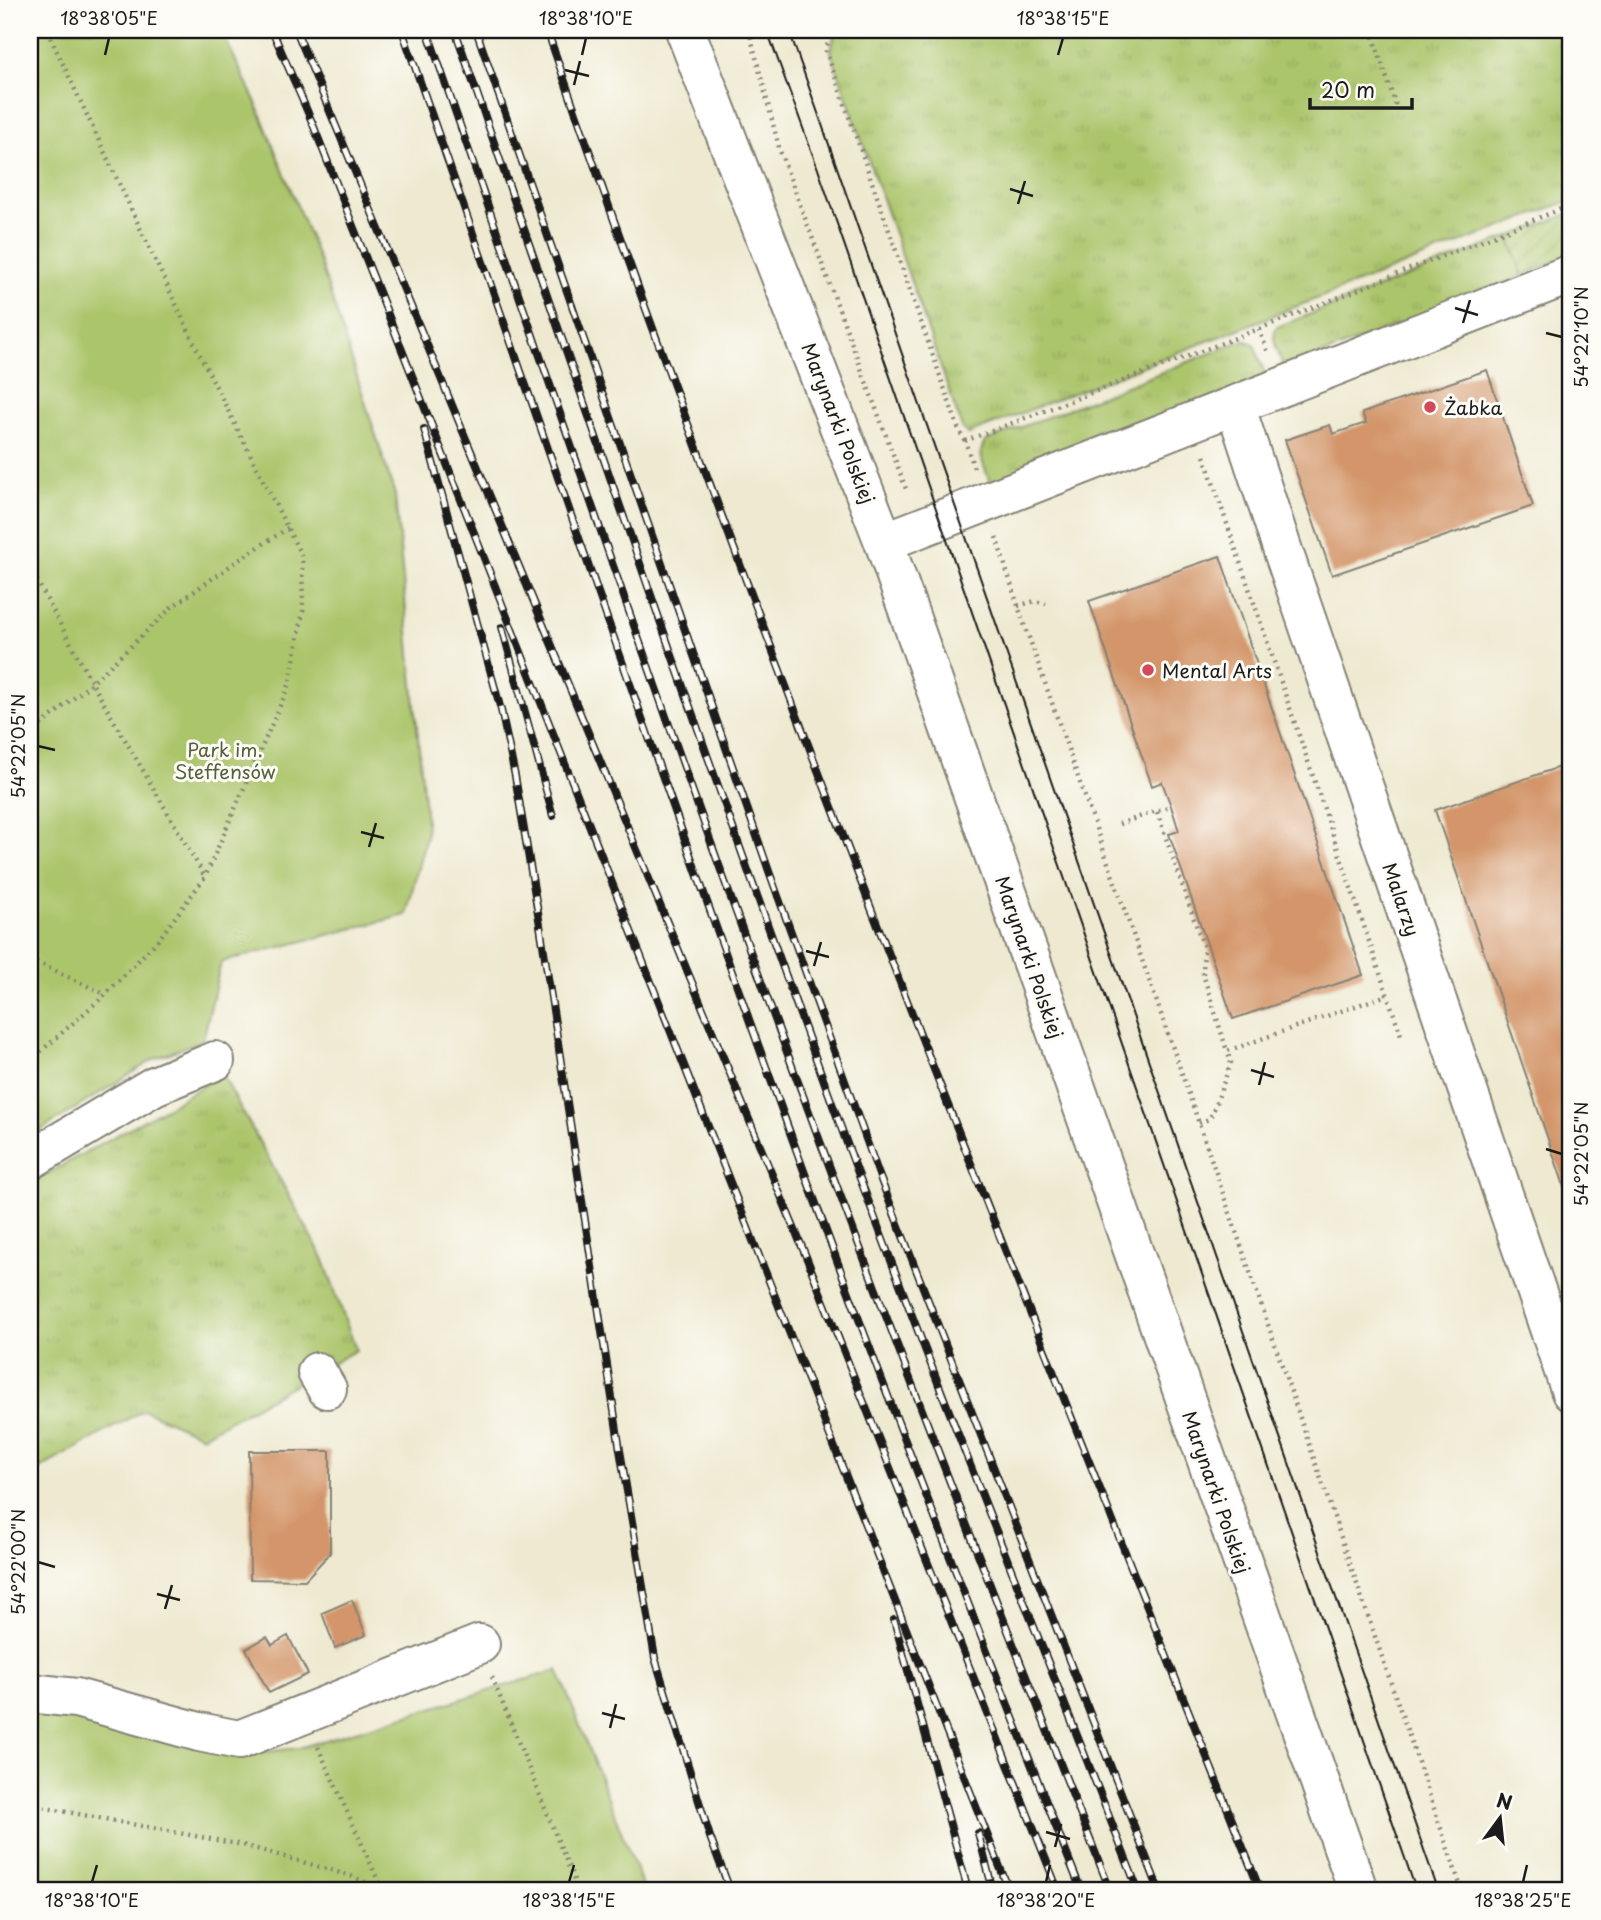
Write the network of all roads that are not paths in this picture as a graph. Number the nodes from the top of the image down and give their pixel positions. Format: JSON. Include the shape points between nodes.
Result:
{"nodes":[{"id":1,"x":685,"y":30,"type":"edge"},
{"id":2,"x":1571,"y":274,"type":"edge"},
{"id":3,"x":1236,"y":405,"type":"junction"},
{"id":4,"x":884,"y":542,"type":"junction"},
{"id":5,"x":215,"y":1061,"type":"dead end"},
{"id":6,"x":30,"y":1160,"type":"edge"},
{"id":7,"x":1571,"y":1392,"type":"edge"},
{"id":8,"x":480,"y":1644,"type":"road end"},
{"id":9,"x":30,"y":1693,"type":"edge"},
{"id":10,"x":1358,"y":1890,"type":"edge"}],
"edges":[{"from":1,"to":4,"type":"main road","name":"Marynarki Polskiej"},
{"from":2,"to":3,"type":"main road"},
{"from":3,"to":4,"type":"main road"},
{"from":3,"to":7,"type":"main road","name":"Malarzy"},
{"from":4,"to":10,"type":"main road","name":"Marynarki Polskiej"},
{"from":5,"to":6,"type":"main road","via":[[160,1097]]},
{"from":8,"to":9,"type":"main road","via":[[239,1740],[76,1699]]}]}
